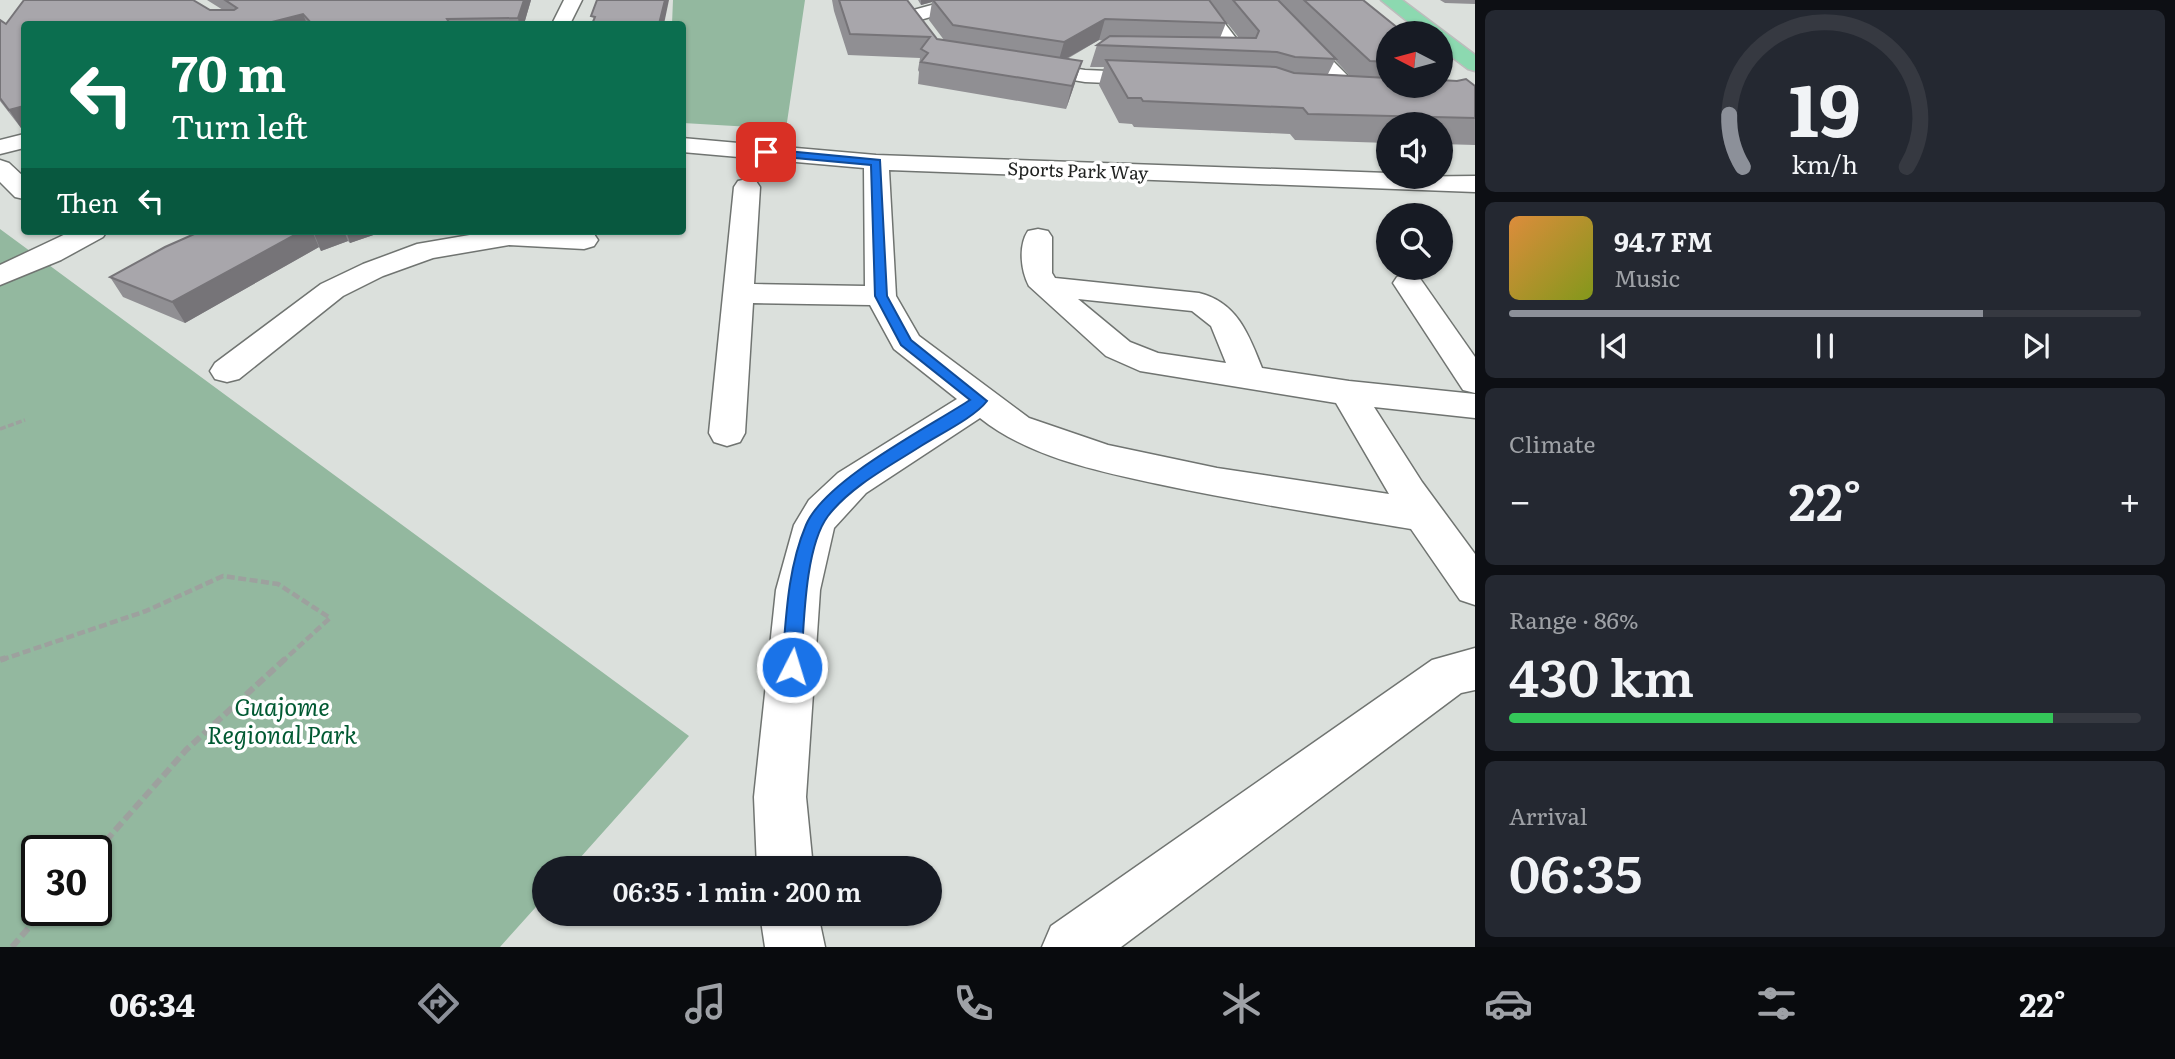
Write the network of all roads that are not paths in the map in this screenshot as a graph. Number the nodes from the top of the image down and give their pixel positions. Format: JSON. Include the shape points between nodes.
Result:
{"nodes":[{"id":1,"x":573,"y":0,"type":"edge"},
{"id":2,"x":970,"y":0,"type":"edge"},
{"id":3,"x":1198,"y":0,"type":"edge"},
{"id":4,"x":1262,"y":0,"type":"edge"},
{"id":5,"x":1390,"y":0,"type":"edge"},
{"id":6,"x":910,"y":8,"type":"edge"},
{"id":7,"x":562,"y":21,"type":"edge"},
{"id":8,"x":1418,"y":21,"type":"edge"},
{"id":9,"x":927,"y":35,"type":"edge"},
{"id":10,"x":1453,"y":48,"type":"edge"},
{"id":11,"x":1182,"y":52,"type":"edge"},
{"id":12,"x":1090,"y":55,"type":"dead end"},
{"id":13,"x":1009,"y":64,"type":"edge"},
{"id":14,"x":1475,"y":65,"type":"edge"},
{"id":15,"x":1063,"y":72,"type":"junction"},
{"id":16,"x":1176,"y":80,"type":"edge"},
{"id":17,"x":1323,"y":90,"type":"edge"},
{"id":18,"x":1350,"y":92,"type":"junction"},
{"id":19,"x":1376,"y":93,"type":"edge"},
{"id":20,"x":21,"y":142,"type":"edge"},
{"id":21,"x":686,"y":145,"type":"edge"},
{"id":22,"x":0,"y":147,"type":"edge"},
{"id":23,"x":876,"y":162,"type":"junction"},
{"id":24,"x":0,"y":168,"type":"edge"},
{"id":25,"x":1475,"y":184,"type":"edge"},
{"id":26,"x":747,"y":187,"type":"dead end"},
{"id":27,"x":21,"y":188,"type":"edge"},
{"id":28,"x":71,"y":235,"type":"edge"},
{"id":29,"x":86,"y":235,"type":"edge"},
{"id":30,"x":522,"y":235,"type":"edge"},
{"id":31,"x":477,"y":236,"type":"edge"},
{"id":32,"x":1038,"y":237,"type":"dead end"},
{"id":33,"x":584,"y":240,"type":"dead end"},
{"id":34,"x":0,"y":261,"type":"edge"},
{"id":35,"x":0,"y":276,"type":"edge"},
{"id":36,"x":1408,"y":283,"type":"dead end"},
{"id":37,"x":1044,"y":286,"type":"junction"},
{"id":38,"x":738,"y":293,"type":"junction"},
{"id":39,"x":881,"y":296,"type":"junction"},
{"id":40,"x":227,"y":371,"type":"dead end"},
{"id":41,"x":1248,"y":378,"type":"junction"},
{"id":42,"x":1475,"y":382,"type":"edge"},
{"id":43,"x":1349,"y":393,"type":"junction"},
{"id":44,"x":980,"y":401,"type":"junction"},
{"id":45,"x":1475,"y":407,"type":"edge"},
{"id":46,"x":727,"y":433,"type":"dead end"},
{"id":47,"x":1422,"y":515,"type":"junction"},
{"id":48,"x":1475,"y":587,"type":"edge"},
{"id":49,"x":1475,"y":669,"type":"edge"},
{"id":50,"x":784,"y":856,"type":"edge"},
{"id":51,"x":791,"y":926,"type":"edge"},
{"id":52,"x":795,"y":947,"type":"edge"},
{"id":53,"x":1072,"y":947,"type":"edge"}],
"edges":[{"from":1,"to":7,"type":"street"},
{"from":2,"to":6,"type":"street"},
{"from":3,"to":11,"type":"street","via":[[1238,54]]},
{"from":4,"to":18,"type":"street"},
{"from":5,"to":8,"type":"main road"},
{"from":6,"to":9,"type":"street"},
{"from":10,"to":14,"type":"main road"},
{"from":12,"to":15,"type":"street"},
{"from":13,"to":15,"type":"street"},
{"from":15,"to":16,"type":"street"},
{"from":17,"to":18,"type":"street"},
{"from":18,"to":19,"type":"street"},
{"from":20,"to":22,"type":"street"},
{"from":21,"to":23,"type":"street","name":"Sports Park Way"},
{"from":23,"to":25,"type":"street","name":"Sports Park Way"},
{"from":23,"to":39,"type":"street"},
{"from":24,"to":27,"type":"street"},
{"from":26,"to":38,"type":"street"},
{"from":28,"to":34,"type":"street"},
{"from":29,"to":35,"type":"street"},
{"from":30,"to":33,"type":"street"},
{"from":31,"to":40,"type":"street","via":[[427,250],[331,290]]},
{"from":32,"to":37,"type":"street","via":[[1037,273]]},
{"from":36,"to":42,"type":"street"},
{"from":37,"to":41,"type":"street","via":[[1130,355],[1152,363]]},
{"from":37,"to":41,"type":"street","via":[[1210,305],[1227,323]]},
{"from":38,"to":39,"type":"street"},
{"from":38,"to":46,"type":"street"},
{"from":39,"to":44,"type":"street","via":[[906,342]]},
{"from":41,"to":43,"type":"street"},
{"from":43,"to":45,"type":"street"},
{"from":43,"to":47,"type":"street"},
{"from":44,"to":47,"type":"street","via":[[1016,427],[1102,458]]},
{"from":44,"to":50,"type":"street","via":[[852,483],[814,525],[798,590],[780,797]]},
{"from":47,"to":48,"type":"street"},
{"from":49,"to":53,"type":"street","via":[[1448,675]]},
{"from":51,"to":52,"type":"street"}]}
